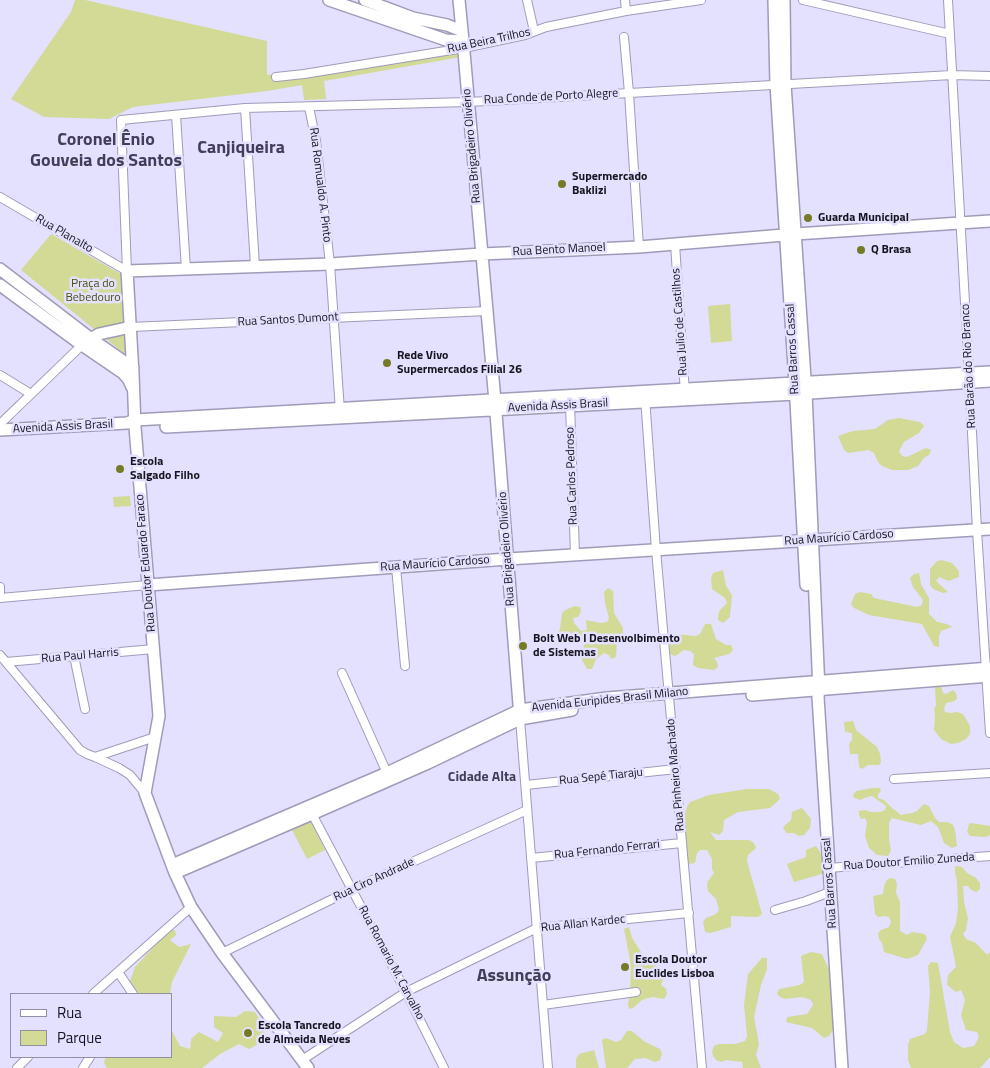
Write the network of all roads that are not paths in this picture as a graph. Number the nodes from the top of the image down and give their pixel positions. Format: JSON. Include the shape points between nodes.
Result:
{"nodes":[{"id":1,"x":329,"y":0,"type":"edge"},
{"id":2,"x":365,"y":0,"type":"edge"},
{"id":3,"x":459,"y":0,"type":"edge"},
{"id":4,"x":527,"y":0,"type":"edge"},
{"id":5,"x":625,"y":0,"type":"edge"},
{"id":6,"x":701,"y":0,"type":"edge"},
{"id":7,"x":774,"y":0,"type":"edge"},
{"id":8,"x":784,"y":0,"type":"edge"},
{"id":9,"x":803,"y":0,"type":"edge"},
{"id":10,"x":948,"y":0,"type":"edge"},
{"id":11,"x":626,"y":11,"type":"junction"},
{"id":12,"x":389,"y":15,"type":"junction"},
{"id":13,"x":534,"y":31,"type":"junction"},
{"id":14,"x":950,"y":34,"type":"junction"},
{"id":15,"x":624,"y":37,"type":"dead end"},
{"id":16,"x":463,"y":40,"type":"junction"},
{"id":17,"x":952,"y":75,"type":"junction"},
{"id":18,"x":990,"y":76,"type":"edge"},
{"id":19,"x":276,"y":77,"type":"dead end"},
{"id":20,"x":781,"y":84,"type":"junction"},
{"id":21,"x":629,"y":92,"type":"junction"},
{"id":22,"x":468,"y":102,"type":"junction"},
{"id":23,"x":309,"y":107,"type":"junction"},
{"id":24,"x":245,"y":108,"type":"junction"},
{"id":25,"x":176,"y":115,"type":"junction"},
{"id":26,"x":0,"y":197,"type":"edge"},
{"id":27,"x":990,"y":221,"type":"edge"},
{"id":28,"x":960,"y":223,"type":"junction"},
{"id":29,"x":791,"y":235,"type":"junction"},
{"id":30,"x":675,"y":244,"type":"junction"},
{"id":31,"x":639,"y":247,"type":"junction"},
{"id":32,"x":482,"y":254,"type":"junction"},
{"id":33,"x":330,"y":264,"type":"junction"},
{"id":34,"x":255,"y":266,"type":"junction"},
{"id":35,"x":0,"y":269,"type":"edge"},
{"id":36,"x":186,"y":269,"type":"junction"},
{"id":37,"x":127,"y":271,"type":"junction"},
{"id":38,"x":0,"y":286,"type":"edge"},
{"id":39,"x":487,"y":311,"type":"junction"},
{"id":40,"x":333,"y":318,"type":"junction"},
{"id":41,"x":131,"y":327,"type":"junction"},
{"id":42,"x":86,"y":341,"type":"junction"},
{"id":43,"x":133,"y":368,"type":"junction"},
{"id":44,"x":990,"y":372,"type":"edge"},
{"id":45,"x":0,"y":375,"type":"edge"},
{"id":46,"x":969,"y":378,"type":"junction"},
{"id":47,"x":990,"y":381,"type":"edge"},
{"id":48,"x":800,"y":388,"type":"junction"},
{"id":49,"x":134,"y":391,"type":"junction"},
{"id":50,"x":31,"y":394,"type":"junction"},
{"id":51,"x":685,"y":395,"type":"junction"},
{"id":52,"x":645,"y":397,"type":"junction"},
{"id":53,"x":570,"y":401,"type":"junction"},
{"id":54,"x":496,"y":405,"type":"junction"},
{"id":55,"x":340,"y":414,"type":"junction"},
{"id":56,"x":132,"y":423,"type":"junction"},
{"id":57,"x":0,"y":424,"type":"edge"},
{"id":58,"x":0,"y":430,"type":"edge"},
{"id":59,"x":990,"y":529,"type":"edge"},
{"id":60,"x":977,"y":530,"type":"junction"},
{"id":61,"x":808,"y":540,"type":"junction"},
{"id":62,"x":656,"y":550,"type":"junction"},
{"id":63,"x":575,"y":555,"type":"junction"},
{"id":64,"x":508,"y":559,"type":"junction"},
{"id":65,"x":396,"y":567,"type":"junction"},
{"id":66,"x":148,"y":585,"type":"junction"},
{"id":67,"x":0,"y":587,"type":"edge"},
{"id":68,"x":0,"y":598,"type":"edge"},
{"id":69,"x":154,"y":649,"type":"junction"},
{"id":70,"x":0,"y":655,"type":"edge"},
{"id":71,"x":74,"y":656,"type":"junction"},
{"id":72,"x":6,"y":662,"type":"junction"},
{"id":73,"x":405,"y":666,"type":"dead end"},
{"id":74,"x":988,"y":672,"type":"edge"},
{"id":75,"x":342,"y":673,"type":"dead end"},
{"id":76,"x":816,"y":688,"type":"junction"},
{"id":77,"x":669,"y":697,"type":"junction"},
{"id":78,"x":85,"y":709,"type":"dead end"},
{"id":79,"x":520,"y":714,"type":"junction"},
{"id":80,"x":990,"y":733,"type":"edge"},
{"id":81,"x":155,"y":737,"type":"junction"},
{"id":82,"x":95,"y":756,"type":"junction"},
{"id":83,"x":427,"y":759,"type":"junction"},
{"id":84,"x":676,"y":769,"type":"junction"},
{"id":85,"x":387,"y":773,"type":"junction"},
{"id":86,"x":990,"y":773,"type":"edge"},
{"id":87,"x":894,"y":779,"type":"dead end"},
{"id":88,"x":526,"y":785,"type":"junction"},
{"id":89,"x":145,"y":793,"type":"junction"},
{"id":90,"x":345,"y":794,"type":"junction"},
{"id":91,"x":310,"y":810,"type":"junction"},
{"id":92,"x":528,"y":810,"type":"junction"},
{"id":93,"x":682,"y":843,"type":"junction"},
{"id":94,"x":990,"y":856,"type":"edge"},
{"id":95,"x":531,"y":858,"type":"junction"},
{"id":96,"x":828,"y":868,"type":"junction"},
{"id":97,"x":174,"y":869,"type":"junction"},
{"id":98,"x":352,"y":890,"type":"junction"},
{"id":99,"x":830,"y":892,"type":"junction"},
{"id":100,"x":191,"y":907,"type":"junction"},
{"id":101,"x":775,"y":910,"type":"dead end"},
{"id":102,"x":689,"y":913,"type":"junction"},
{"id":103,"x":537,"y":928,"type":"junction"},
{"id":104,"x":222,"y":954,"type":"junction"},
{"id":105,"x":118,"y":972,"type":"junction"},
{"id":106,"x":406,"y":992,"type":"junction"},
{"id":107,"x":636,"y":992,"type":"dead end"},
{"id":108,"x":94,"y":993,"type":"edge"},
{"id":109,"x":132,"y":993,"type":"edge"},
{"id":110,"x":543,"y":1006,"type":"junction"},
{"id":111,"x":27,"y":1058,"type":"edge"},
{"id":112,"x":305,"y":1064,"type":"edge"},
{"id":113,"x":440,"y":1067,"type":"edge"},
{"id":114,"x":17,"y":1068,"type":"edge"},
{"id":115,"x":548,"y":1068,"type":"edge"},
{"id":116,"x":702,"y":1068,"type":"edge"},
{"id":117,"x":842,"y":1068,"type":"edge"}],
"edges":[{"from":1,"to":12,"type":"street"},
{"from":2,"to":12,"type":"street"},
{"from":3,"to":16,"type":"street","name":"Rua Brigadeiro Olivério"},
{"from":4,"to":13,"type":"street"},
{"from":5,"to":11,"type":"street"},
{"from":6,"to":11,"type":"street","name":"Rua Beira Trilhos"},
{"from":7,"to":20,"type":"street","name":"Rua Barros Cassal"},
{"from":8,"to":20,"type":"street","name":"Rua Barros Cassal"},
{"from":9,"to":14,"type":"street"},
{"from":10,"to":14,"type":"street","name":"Rua Barão do Rio Branco"},
{"from":11,"to":13,"type":"street","name":"Rua Beira Trilhos"},
{"from":12,"to":16,"type":"street","via":[[446,40]]},
{"from":13,"to":16,"type":"street","name":"Rua Beira Trilhos","via":[[525,35]]},
{"from":14,"to":17,"type":"street","name":"Rua Barão do Rio Branco"},
{"from":15,"to":21,"type":"street"},
{"from":16,"to":19,"type":"street","name":"Rua Beira Trilhos"},
{"from":16,"to":22,"type":"street","name":"Rua Brigadeiro Olivério"},
{"from":17,"to":18,"type":"street"},
{"from":17,"to":20,"type":"street","name":"Rua Conde de Porto Alegre"},
{"from":17,"to":28,"type":"street","name":"Rua Barão do Rio Branco"},
{"from":20,"to":21,"type":"street","name":"Rua Conde de Porto Alegre"},
{"from":20,"to":29,"type":"street","name":"Rua Barros Cassal"},
{"from":21,"to":22,"type":"street","name":"Rua Conde de Porto Alegre"},
{"from":21,"to":31,"type":"street"},
{"from":22,"to":23,"type":"street","name":"Rua Conde de Porto Alegre"},
{"from":22,"to":32,"type":"street","name":"Rua Brigadeiro Olivério"},
{"from":23,"to":24,"type":"street","name":"Rua Conde de Porto Alegre"},
{"from":23,"to":33,"type":"street","name":"Rua Romualdo A. Pinto"},
{"from":24,"to":25,"type":"street","name":"Rua Conde de Porto Alegre"},
{"from":24,"to":34,"type":"street"},
{"from":25,"to":36,"type":"street"},
{"from":25,"to":37,"type":"street","name":"Rua Conde de Porto Alegre","via":[[121,120]]},
{"from":26,"to":37,"type":"street","name":"Rua Planalto"},
{"from":27,"to":28,"type":"street","name":"Rua Bento Manoel"},
{"from":28,"to":29,"type":"street","name":"Rua Bento Manoel"},
{"from":28,"to":46,"type":"street","name":"Rua Barão do Rio Branco"},
{"from":29,"to":30,"type":"street","name":"Rua Bento Manoel"},
{"from":29,"to":48,"type":"street","name":"Rua Barros Cassal"},
{"from":30,"to":31,"type":"street","name":"Rua Bento Manoel"},
{"from":30,"to":51,"type":"street","name":"Rua Julio de Castilhos"},
{"from":31,"to":32,"type":"street","name":"Rua Bento Manoel"},
{"from":32,"to":33,"type":"street","name":"Rua Bento Manoel"},
{"from":32,"to":39,"type":"street","name":"Rua Brigadeiro Olivério"},
{"from":33,"to":34,"type":"street","name":"Rua Bento Manoel"},
{"from":33,"to":40,"type":"street","name":"Rua Romualdo A. Pinto"},
{"from":34,"to":36,"type":"street","name":"Rua Bento Manoel"},
{"from":35,"to":42,"type":"street"},
{"from":36,"to":37,"type":"street","name":"Rua Bento Manoel"},
{"from":37,"to":41,"type":"street","name":"Rua Doutor Eduardo Faraco"},
{"from":38,"to":42,"type":"street"},
{"from":39,"to":40,"type":"street","name":"Rua Santos Dumont"},
{"from":39,"to":54,"type":"street","name":"Rua Brigadeiro Olivério"},
{"from":40,"to":41,"type":"street","name":"Rua Santos Dumont"},
{"from":40,"to":55,"type":"street","name":"Rua Romualdo A. Pinto"},
{"from":41,"to":42,"type":"street","name":"Rua Santos Dumont","via":[[99,334]]},
{"from":41,"to":43,"type":"street","name":"Rua Doutor Eduardo Faraco"},
{"from":42,"to":43,"type":"street"},
{"from":42,"to":49,"type":"street","via":[[130,380]]},
{"from":42,"to":50,"type":"street"},
{"from":43,"to":49,"type":"street","name":"Rua Doutor Eduardo Faraco"},
{"from":44,"to":46,"type":"street","name":"Avenida Assis Brasil"},
{"from":45,"to":50,"type":"street"},
{"from":46,"to":47,"type":"street","name":"Avenida Assis Brasil"},
{"from":46,"to":48,"type":"street","name":"Avenida Assis Brasil"},
{"from":46,"to":60,"type":"street","name":"Rua Barão do Rio Branco"},
{"from":48,"to":51,"type":"street","name":"Avenida Assis Brasil"},
{"from":48,"to":61,"type":"street","name":"Rua Barros Cassal"},
{"from":49,"to":56,"type":"street","name":"Rua Doutor Eduardo Faraco"},
{"from":50,"to":57,"type":"street"},
{"from":51,"to":52,"type":"street","name":"Avenida Assis Brasil"},
{"from":52,"to":53,"type":"street","name":"Avenida Assis Brasil"},
{"from":52,"to":62,"type":"street","name":"Rua Pinheiro Machado"},
{"from":53,"to":54,"type":"street","name":"Avenida Assis Brasil"},
{"from":53,"to":63,"type":"street","name":"Rua Carlos Pedroso"},
{"from":54,"to":55,"type":"street","name":"Avenida Assis Brasil"},
{"from":54,"to":64,"type":"street","name":"Rua Brigadeiro Olivério"},
{"from":55,"to":56,"type":"street","name":"Avenida Assis Brasil"},
{"from":56,"to":58,"type":"street","name":"Avenida Assis Brasil"},
{"from":56,"to":66,"type":"street","name":"Rua Doutor Eduardo Faraco"},
{"from":59,"to":60,"type":"street","name":"Rua Maurício Cardoso"},
{"from":60,"to":61,"type":"street","name":"Rua Maurício Cardoso"},
{"from":60,"to":74,"type":"street","name":"Rua Barão do Rio Branco"},
{"from":61,"to":62,"type":"street","name":"Rua Maurício Cardoso"},
{"from":61,"to":76,"type":"street","name":"Rua Barros Cassal"},
{"from":62,"to":63,"type":"street","name":"Rua Maurício Cardoso"},
{"from":62,"to":77,"type":"street","name":"Rua Pinheiro Machado"},
{"from":63,"to":64,"type":"street","name":"Rua Maurício Cardoso"},
{"from":64,"to":65,"type":"street","name":"Rua Maurício Cardoso"},
{"from":64,"to":79,"type":"street","name":"Rua Brigadeiro Olivério"},
{"from":65,"to":66,"type":"street","name":"Rua Maurício Cardoso"},
{"from":65,"to":73,"type":"street"},
{"from":66,"to":68,"type":"street","name":"Rua Maurício Cardoso"},
{"from":66,"to":69,"type":"street","name":"Rua Doutor Eduardo Faraco"},
{"from":67,"to":68,"type":"street"},
{"from":69,"to":71,"type":"street","name":"Rua Paul Harris"},
{"from":69,"to":81,"type":"street","name":"Rua Doutor Eduardo Faraco","via":[[159,716]]},
{"from":70,"to":72,"type":"street"},
{"from":71,"to":72,"type":"street","name":"Rua Paul Harris"},
{"from":71,"to":78,"type":"street"},
{"from":72,"to":82,"type":"street","via":[[80,750]]},
{"from":74,"to":76,"type":"street","name":"Avenida Euripides Brasil Milano"},
{"from":74,"to":80,"type":"street","name":"Rua Barão do Rio Branco"},
{"from":75,"to":85,"type":"street"},
{"from":76,"to":77,"type":"street","name":"Avenida Euripides Brasil Milano"},
{"from":76,"to":96,"type":"street","name":"Rua Barros Cassal"},
{"from":77,"to":79,"type":"street","name":"Avenida Euripides Brasil Milano","via":[[607,701]]},
{"from":77,"to":84,"type":"street","name":"Rua Pinheiro Machado"},
{"from":79,"to":83,"type":"street","name":"Avenida Euripides Brasil Milano"},
{"from":79,"to":88,"type":"street","name":"Rua Brigadeiro Olivério"},
{"from":81,"to":82,"type":"street"},
{"from":81,"to":89,"type":"street","name":"Rua Doutor Eduardo Faraco"},
{"from":82,"to":89,"type":"street","via":[[130,775]]},
{"from":83,"to":85,"type":"street","name":"Avenida Euripides Brasil Milano"},
{"from":83,"to":90,"type":"street","name":"Avenida Euripides Brasil Milano"},
{"from":84,"to":88,"type":"street","name":"Rua Sepé Tiaraju"},
{"from":84,"to":93,"type":"street","name":"Rua Pinheiro Machado"},
{"from":85,"to":90,"type":"street","name":"Avenida Euripides Brasil Milano"},
{"from":86,"to":87,"type":"street"},
{"from":88,"to":92,"type":"street","name":"Rua Brigadeiro Olivério"},
{"from":89,"to":97,"type":"street"},
{"from":90,"to":91,"type":"street","name":"Avenida Euripides Brasil Milano"},
{"from":91,"to":97,"type":"street","name":"Avenida Euripides Brasil Milano"},
{"from":91,"to":98,"type":"street","name":"Rua Romario M. Carvalho"},
{"from":92,"to":95,"type":"street","name":"Rua Brigadeiro Olivério"},
{"from":92,"to":98,"type":"street","name":"Rua Ciro Andrade"},
{"from":93,"to":95,"type":"street","name":"Rua Fernando Ferrari"},
{"from":93,"to":102,"type":"street","name":"Rua Pinheiro Machado"},
{"from":94,"to":96,"type":"street","name":"Rua Doutor Emilio Zuneda"},
{"from":95,"to":103,"type":"street","name":"Rua Brigadeiro Olivério"},
{"from":96,"to":99,"type":"street","name":"Rua Barros Cassal"},
{"from":97,"to":100,"type":"street"},
{"from":98,"to":104,"type":"street","name":"Rua Ciro Andrade"},
{"from":98,"to":106,"type":"street","name":"Rua Romario M. Carvalho"},
{"from":99,"to":101,"type":"street"},
{"from":99,"to":117,"type":"street","name":"Rua Barros Cassal"},
{"from":100,"to":104,"type":"street"},
{"from":100,"to":105,"type":"street"},
{"from":102,"to":103,"type":"street","name":"Rua Allan Kardec"},
{"from":102,"to":116,"type":"street","name":"Rua Pinheiro Machado"},
{"from":103,"to":106,"type":"street","name":"Rua Allan Kardec"},
{"from":103,"to":110,"type":"street","name":"Rua Brigadeiro Olivério"},
{"from":104,"to":112,"type":"street"},
{"from":105,"to":108,"type":"street"},
{"from":105,"to":109,"type":"street"},
{"from":106,"to":112,"type":"street","name":"Rua Allan Kardec"},
{"from":106,"to":113,"type":"street","name":"Rua Romario M. Carvalho"},
{"from":107,"to":110,"type":"street"},
{"from":110,"to":115,"type":"street","name":"Rua Brigadeiro Olivério"},
{"from":111,"to":114,"type":"street"}]}
